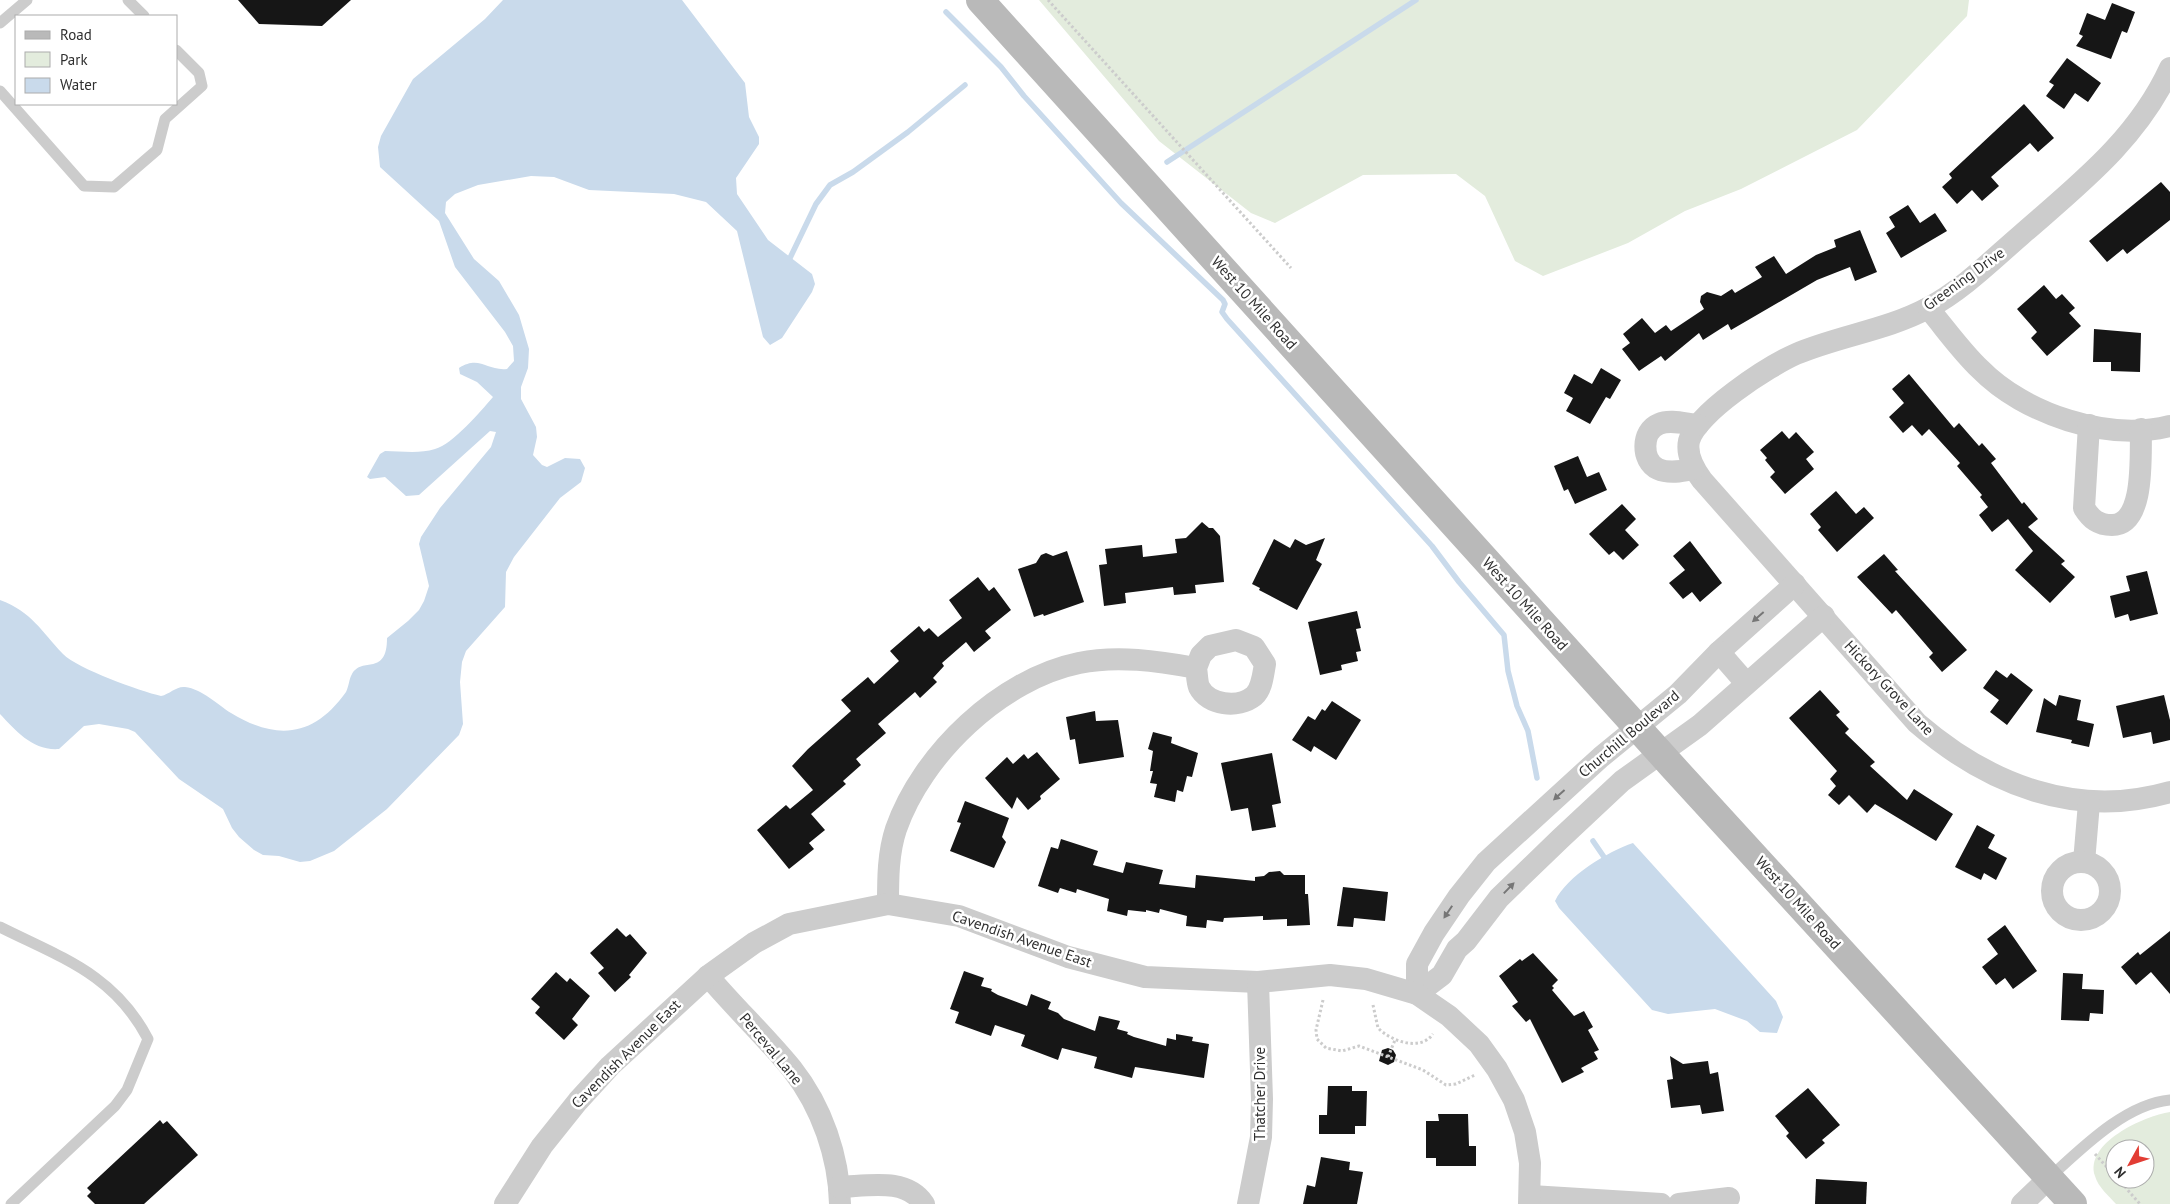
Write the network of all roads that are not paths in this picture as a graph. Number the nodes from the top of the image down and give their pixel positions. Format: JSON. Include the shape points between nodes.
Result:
{"nodes":[{"id":1,"x":27,"y":0,"type":"edge"},
{"id":2,"x":128,"y":0,"type":"edge"},
{"id":3,"x":980,"y":0,"type":"edge"},
{"id":4,"x":143,"y":15,"type":"edge"},
{"id":5,"x":0,"y":23,"type":"edge"},
{"id":6,"x":178,"y":52,"type":"edge"},
{"id":7,"x":2170,"y":68,"type":"edge"},
{"id":8,"x":0,"y":91,"type":"edge"},
{"id":9,"x":1928,"y":308,"type":"junction"},
{"id":10,"x":2089,"y":425,"type":"junction"},
{"id":11,"x":2170,"y":426,"type":"edge"},
{"id":12,"x":2141,"y":430,"type":"junction"},
{"id":13,"x":1693,"y":434,"type":"junction"},
{"id":14,"x":1693,"y":469,"type":"junction"},
{"id":15,"x":1795,"y":584,"type":"junction"},
{"id":16,"x":1824,"y":616,"type":"junction"},
{"id":17,"x":1719,"y":652,"type":"junction"},
{"id":18,"x":1196,"y":668,"type":"dead end"},
{"id":19,"x":1746,"y":683,"type":"junction"},
{"id":20,"x":1637,"y":727,"type":"junction"},
{"id":21,"x":1661,"y":754,"type":"junction"},
{"id":22,"x":2170,"y":792,"type":"edge"},
{"id":23,"x":2089,"y":803,"type":"junction"},
{"id":24,"x":1537,"y":814,"type":"junction"},
{"id":25,"x":1560,"y":839,"type":"junction"},
{"id":26,"x":2084,"y":862,"type":"dead end"},
{"id":27,"x":888,"y":904,"type":"junction"},
{"id":28,"x":0,"y":927,"type":"edge"},
{"id":29,"x":708,"y":976,"type":"junction"},
{"id":30,"x":1258,"y":982,"type":"junction"},
{"id":31,"x":1417,"y":994,"type":"junction"},
{"id":32,"x":2170,"y":1100,"type":"edge"},
{"id":33,"x":2049,"y":1178,"type":"junction"},
{"id":34,"x":840,"y":1195,"type":"edge"},
{"id":35,"x":1729,"y":1198,"type":"dead end"},
{"id":36,"x":1530,"y":1200,"type":"edge"},
{"id":37,"x":11,"y":1204,"type":"edge"},
{"id":38,"x":505,"y":1204,"type":"edge"},
{"id":39,"x":924,"y":1204,"type":"edge"},
{"id":40,"x":1248,"y":1204,"type":"edge"},
{"id":41,"x":1661,"y":1204,"type":"edge"},
{"id":42,"x":1679,"y":1204,"type":"edge"},
{"id":43,"x":2022,"y":1204,"type":"edge"},
{"id":44,"x":2074,"y":1204,"type":"edge"}],
"edges":[{"from":1,"to":5,"type":"lane"},
{"from":2,"to":4,"type":"lane"},
{"from":3,"to":20,"type":"main road","name":"West 10 Mile Road"},
{"from":6,"to":8,"type":"lane","via":[[198,73],[202,86],[165,119],[156,150],[114,187],[84,186]]},
{"from":7,"to":9,"type":"street","name":"Greening Drive","via":[[2148,110],[2112,154],[1977,273]]},
{"from":9,"to":10,"type":"street","via":[[1980,369],[1999,386],[2056,418]]},
{"from":9,"to":13,"type":"street","name":"Greening Drive","via":[[1795,354],[1768,368],[1718,404]]},
{"from":10,"to":12,"type":"street"},
{"from":10,"to":12,"type":"street","via":[[2084,508],[2093,520],[2109,525],[2129,517],[2136,505]]},
{"from":11,"to":12,"type":"street"},
{"from":13,"to":14,"type":"street"},
{"from":13,"to":14,"type":"street","via":[[1666,422],[1651,428],[1645,444],[1647,456],[1658,469]]},
{"from":14,"to":15,"type":"street","name":"Hickory Grove Lane"},
{"from":15,"to":16,"type":"street","name":"Hickory Grove Lane"},
{"from":15,"to":17,"type":"street","name":"Churchill Boulevard","one_way":true},
{"from":16,"to":19,"type":"street"},
{"from":16,"to":23,"type":"street","name":"Hickory Grove Lane","via":[[1918,723],[1967,762],[2008,782],[2048,795]]},
{"from":17,"to":19,"type":"street"},
{"from":17,"to":20,"type":"street","name":"Churchill Boulevard","via":[[1678,694]]},
{"from":18,"to":27,"type":"street","via":[[1152,661],[1080,662],[1048,671],[1020,684],[991,706],[948,744],[926,771],[910,799],[896,830]]},
{"from":19,"to":21,"type":"street","via":[[1700,725]]},
{"from":20,"to":21,"type":"main road","name":"West 10 Mile Road"},
{"from":20,"to":24,"type":"street","name":"Churchill Boulevard","one_way":true},
{"from":21,"to":25,"type":"street","via":[[1622,781]]},
{"from":21,"to":33,"type":"main road","name":"West 10 Mile Road"},
{"from":22,"to":23,"type":"street","name":"Hickory Grove Lane","via":[[2138,799]]},
{"from":23,"to":26,"type":"street"},
{"from":24,"to":25,"type":"street"},
{"from":24,"to":31,"type":"street","name":"Churchill Boulevard","one_way":true,"via":[[1486,862],[1434,933],[1417,964]]},
{"from":31,"to":25,"type":"street","one_way":true,"via":[[1442,975],[1457,950],[1494,904]]},
{"from":27,"to":29,"type":"street","name":"Cavendish Avenue East","via":[[789,924],[754,943]]},
{"from":27,"to":30,"type":"street","name":"Cavendish Avenue East","via":[[959,916],[1068,957],[1145,977]]},
{"from":28,"to":37,"type":"lane","via":[[100,980],[126,1003],[148,1039],[127,1090],[115,1106]]},
{"from":29,"to":34,"type":"street","name":"Perceval Lane","via":[[793,1070],[815,1106],[827,1136]]},
{"from":29,"to":38,"type":"street","name":"Cavendish Avenue East","via":[[610,1066],[578,1101],[542,1146]]},
{"from":30,"to":31,"type":"street","name":"Cavendish Avenue East","via":[[1330,975],[1366,979]]},
{"from":30,"to":40,"type":"street","name":"Thatcher Drive","via":[[1261,1137]]},
{"from":31,"to":36,"type":"street","name":"Cavendish Avenue East","via":[[1449,1016],[1497,1069],[1514,1100],[1525,1132],[1530,1163]]},
{"from":32,"to":33,"type":"lane","via":[[2156,1101],[2120,1119],[2086,1144]]},
{"from":33,"to":43,"type":"street"},
{"from":33,"to":44,"type":"main road","name":"West 10 Mile Road"},
{"from":34,"to":39,"type":"street","name":"Perceval Lane","via":[[898,1186],[909,1189]]},
{"from":35,"to":42,"type":"street"},
{"from":36,"to":41,"type":"street"}]}
